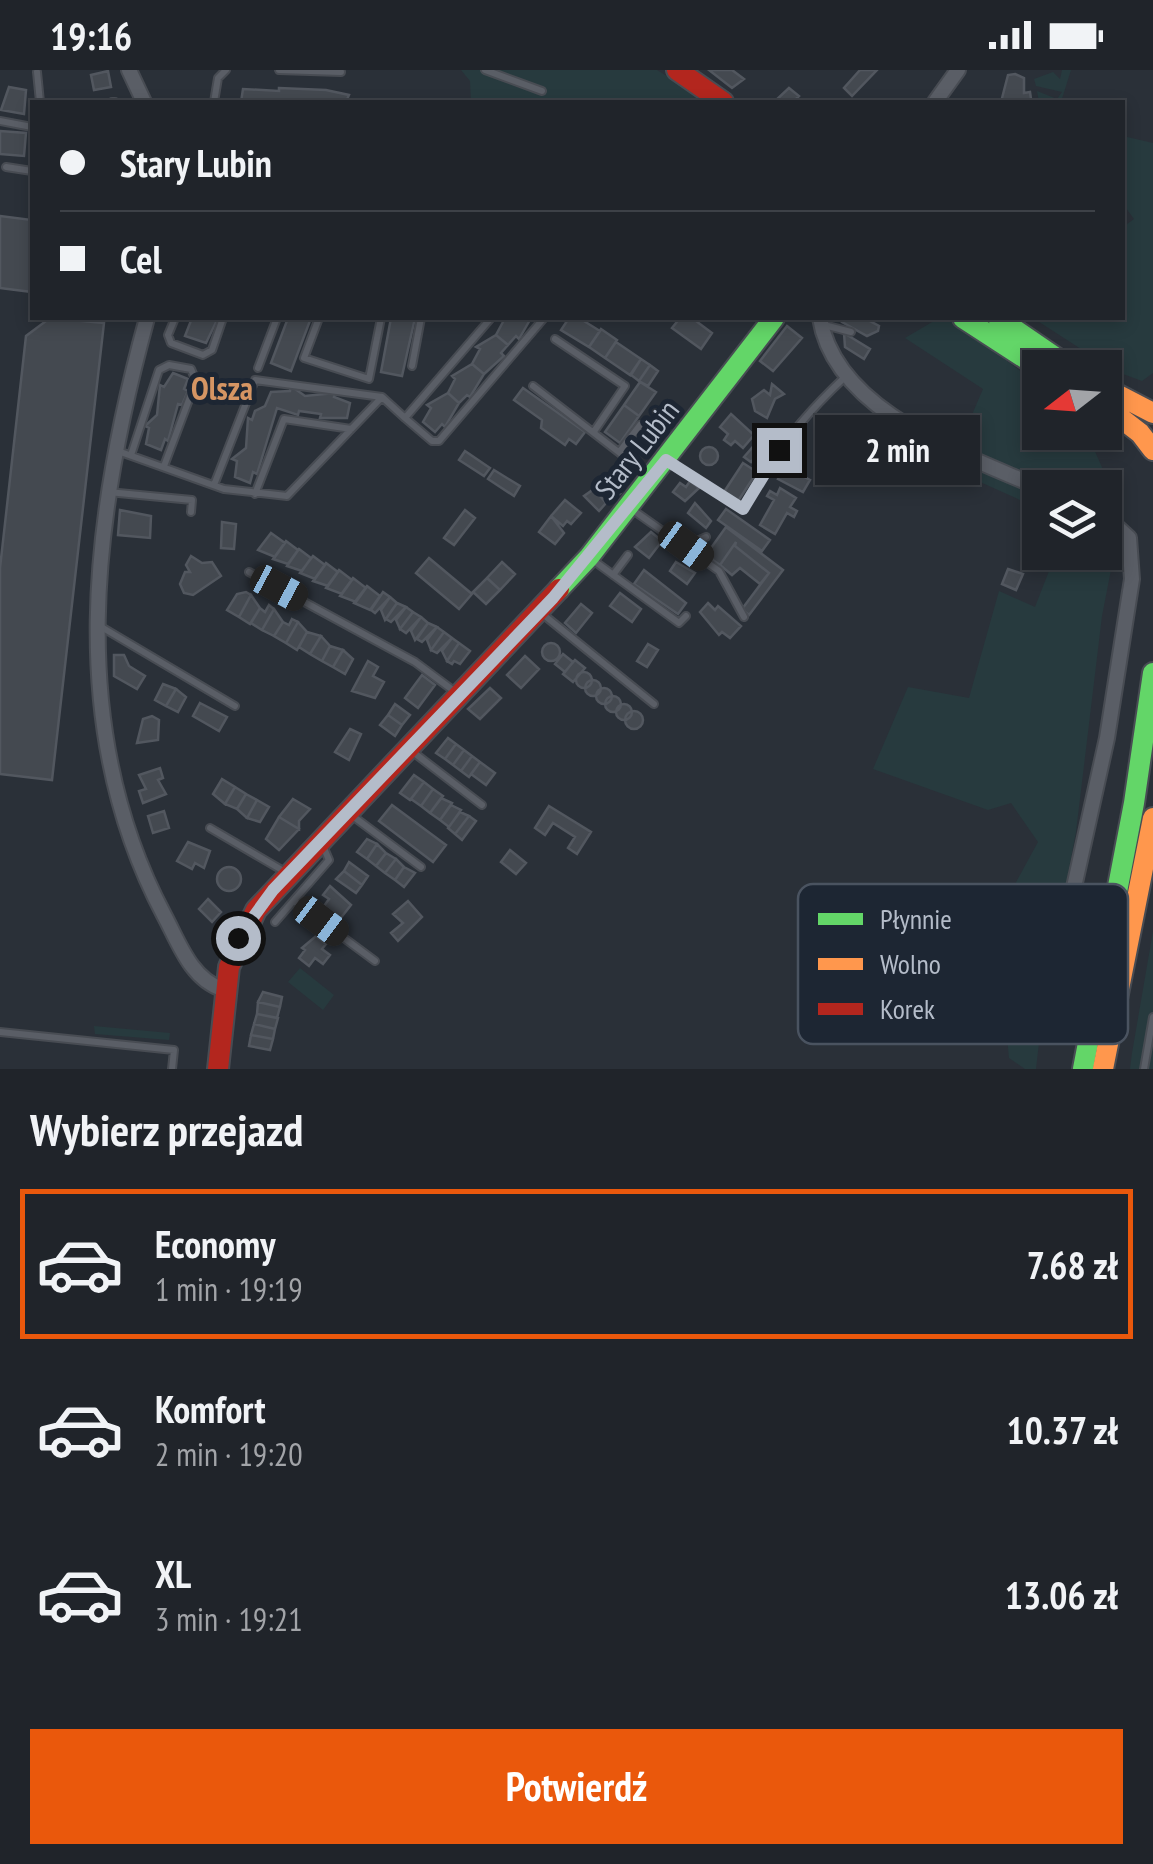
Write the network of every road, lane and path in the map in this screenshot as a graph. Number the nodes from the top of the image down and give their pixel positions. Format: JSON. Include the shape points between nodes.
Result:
{"nodes":[{"id":1,"x":40,"y":70,"type":"edge"},
{"id":2,"x":128,"y":70,"type":"edge"},
{"id":3,"x":226,"y":70,"type":"edge"},
{"id":4,"x":279,"y":70,"type":"edge"},
{"id":5,"x":485,"y":70,"type":"edge"},
{"id":6,"x":677,"y":70,"type":"edge"},
{"id":7,"x":958,"y":70,"type":"edge"},
{"id":8,"x":341,"y":72,"type":"edge"},
{"id":9,"x":542,"y":90,"type":"dead end"},
{"id":10,"x":40,"y":100,"type":"edge"},
{"id":11,"x":143,"y":100,"type":"edge"},
{"id":12,"x":214,"y":100,"type":"edge"},
{"id":13,"x":719,"y":100,"type":"edge"},
{"id":14,"x":936,"y":100,"type":"edge"},
{"id":15,"x":0,"y":121,"type":"edge"},
{"id":16,"x":30,"y":127,"type":"edge"},
{"id":17,"x":6,"y":167,"type":"dead end"},
{"id":18,"x":30,"y":170,"type":"edge"},
{"id":19,"x":146,"y":320,"type":"edge"},
{"id":20,"x":174,"y":320,"type":"edge"},
{"id":21,"x":222,"y":320,"type":"edge"},
{"id":22,"x":275,"y":320,"type":"edge"},
{"id":23,"x":319,"y":320,"type":"edge"},
{"id":24,"x":381,"y":320,"type":"edge"},
{"id":25,"x":421,"y":320,"type":"edge"},
{"id":26,"x":489,"y":320,"type":"edge"},
{"id":27,"x":542,"y":320,"type":"edge"},
{"id":28,"x":772,"y":320,"type":"edge"},
{"id":29,"x":966,"y":320,"type":"edge"},
{"id":30,"x":1001,"y":320,"type":"edge"},
{"id":31,"x":821,"y":321,"type":"edge"},
{"id":32,"x":851,"y":332,"type":"dead end"},
{"id":33,"x":555,"y":339,"type":"dead end"},
{"id":34,"x":1045,"y":350,"type":"edge"},
{"id":35,"x":1022,"y":356,"type":"edge"},
{"id":36,"x":412,"y":366,"type":"dead end"},
{"id":37,"x":258,"y":368,"type":"dead end"},
{"id":38,"x":845,"y":377,"type":"junction"},
{"id":39,"x":533,"y":386,"type":"dead end"},
{"id":40,"x":1153,"y":396,"type":"edge"},
{"id":41,"x":382,"y":397,"type":"junction"},
{"id":42,"x":1122,"y":401,"type":"edge"},
{"id":43,"x":1122,"y":404,"type":"edge"},
{"id":44,"x":1122,"y":407,"type":"edge"},
{"id":45,"x":1122,"y":412,"type":"edge"},
{"id":46,"x":1153,"y":413,"type":"edge"},
{"id":47,"x":406,"y":418,"type":"junction"},
{"id":48,"x":640,"y":425,"type":"dead end"},
{"id":49,"x":1153,"y":428,"type":"edge"},
{"id":50,"x":351,"y":429,"type":"junction"},
{"id":51,"x":595,"y":430,"type":"junction"},
{"id":52,"x":114,"y":450,"type":"junction"},
{"id":53,"x":1153,"y":450,"type":"edge"},
{"id":54,"x":620,"y":451,"type":"junction"},
{"id":55,"x":132,"y":454,"type":"junction"},
{"id":56,"x":666,"y":460,"type":"junction"},
{"id":57,"x":164,"y":466,"type":"junction"},
{"id":58,"x":652,"y":478,"type":"junction"},
{"id":59,"x":1022,"y":480,"type":"edge"},
{"id":60,"x":214,"y":485,"type":"junction"},
{"id":61,"x":107,"y":492,"type":"junction"},
{"id":62,"x":255,"y":494,"type":"junction"},
{"id":63,"x":629,"y":507,"type":"junction"},
{"id":64,"x":191,"y":512,"type":"dead end"},
{"id":65,"x":1122,"y":532,"type":"edge"},
{"id":66,"x":706,"y":537,"type":"dead end"},
{"id":67,"x":686,"y":546,"type":"junction"},
{"id":68,"x":628,"y":555,"type":"dead end"},
{"id":69,"x":590,"y":557,"type":"junction"},
{"id":70,"x":249,"y":572,"type":"dead end"},
{"id":71,"x":613,"y":575,"type":"junction"},
{"id":72,"x":540,"y":611,"type":"junction"},
{"id":73,"x":686,"y":616,"type":"dead end"},
{"id":74,"x":744,"y":617,"type":"dead end"},
{"id":75,"x":97,"y":624,"type":"junction"},
{"id":76,"x":1153,"y":673,"type":"edge"},
{"id":77,"x":459,"y":695,"type":"junction"},
{"id":78,"x":654,"y":704,"type":"dead end"},
{"id":79,"x":236,"y":706,"type":"dead end"},
{"id":80,"x":408,"y":748,"type":"junction"},
{"id":81,"x":482,"y":806,"type":"dead end"},
{"id":82,"x":348,"y":812,"type":"junction"},
{"id":83,"x":1153,"y":818,"type":"edge"},
{"id":84,"x":210,"y":828,"type":"dead end"},
{"id":85,"x":319,"y":842,"type":"junction"},
{"id":86,"x":421,"y":867,"type":"dead end"},
{"id":87,"x":288,"y":874,"type":"junction"},
{"id":88,"x":1075,"y":884,"type":"edge"},
{"id":89,"x":1118,"y":884,"type":"edge"},
{"id":90,"x":294,"y":901,"type":"junction"},
{"id":91,"x":276,"y":922,"type":"dead end"},
{"id":92,"x":1128,"y":941,"type":"edge"},
{"id":93,"x":375,"y":961,"type":"dead end"},
{"id":94,"x":222,"y":989,"type":"junction"},
{"id":95,"x":1153,"y":1018,"type":"edge"},
{"id":96,"x":0,"y":1032,"type":"edge"},
{"id":97,"x":1087,"y":1044,"type":"edge"},
{"id":98,"x":1107,"y":1044,"type":"edge"},
{"id":99,"x":172,"y":1069,"type":"edge"},
{"id":100,"x":218,"y":1069,"type":"edge"},
{"id":101,"x":1082,"y":1069,"type":"edge"},
{"id":102,"x":1102,"y":1069,"type":"edge"},
{"id":103,"x":1144,"y":1069,"type":"edge"}],
"edges":[{"from":1,"to":10,"type":"lane"},
{"from":2,"to":11,"type":"street"},
{"from":3,"to":12,"type":"lane"},
{"from":4,"to":8,"type":"lane"},
{"from":5,"to":9,"type":"lane"},
{"from":6,"to":13,"type":"street"},
{"from":7,"to":14,"type":"street"},
{"from":15,"to":16,"type":"lane"},
{"from":17,"to":18,"type":"lane"},
{"from":19,"to":52,"type":"street"},
{"from":20,"to":21,"type":"lane","via":[[171,343],[203,355],[212,350]]},
{"from":22,"to":37,"type":"lane"},
{"from":23,"to":24,"type":"lane","via":[[304,358],[369,378]]},
{"from":25,"to":36,"type":"lane"},
{"from":26,"to":47,"type":"lane"},
{"from":27,"to":47,"type":"lane","via":[[439,441]]},
{"from":28,"to":56,"type":"street","name":"Stary Lubin"},
{"from":29,"to":35,"type":"street"},
{"from":30,"to":34,"type":"street"},
{"from":31,"to":32,"type":"lane"},
{"from":31,"to":38,"type":"street"},
{"from":33,"to":51,"type":"lane","via":[[625,386]]},
{"from":38,"to":56,"type":"lane","via":[[762,471],[743,509]]},
{"from":38,"to":59,"type":"street","via":[[888,412]]},
{"from":39,"to":51,"type":"lane"},
{"from":40,"to":42,"type":"street"},
{"from":41,"to":47,"type":"lane"},
{"from":41,"to":50,"type":"lane"},
{"from":41,"to":60,"type":"lane","via":[[255,380]]},
{"from":43,"to":46,"type":"street"},
{"from":44,"to":49,"type":"street"},
{"from":45,"to":53,"type":"street"},
{"from":48,"to":54,"type":"lane"},
{"from":50,"to":62,"type":"lane","via":[[286,496]]},
{"from":50,"to":62,"type":"lane","via":[[284,419]]},
{"from":51,"to":54,"type":"lane"},
{"from":52,"to":55,"type":"lane"},
{"from":52,"to":61,"type":"street"},
{"from":54,"to":58,"type":"lane"},
{"from":55,"to":57,"type":"lane"},
{"from":55,"to":57,"type":"lane","via":[[160,370],[191,370],[196,381]]},
{"from":56,"to":58,"type":"street","name":"Stary Lubin"},
{"from":57,"to":60,"type":"lane"},
{"from":58,"to":63,"type":"street","name":"Stary Lubin"},
{"from":60,"to":62,"type":"lane"},
{"from":61,"to":64,"type":"lane","via":[[192,500]]},
{"from":61,"to":75,"type":"street"},
{"from":63,"to":67,"type":"lane"},
{"from":63,"to":69,"type":"street","name":"Stary Lubin"},
{"from":65,"to":88,"type":"street","via":[[1129,538],[1132,578]]},
{"from":66,"to":67,"type":"lane"},
{"from":67,"to":74,"type":"lane","via":[[719,571]]},
{"from":68,"to":71,"type":"lane"},
{"from":69,"to":71,"type":"lane"},
{"from":69,"to":72,"type":"street","name":"Stary Lubin"},
{"from":70,"to":77,"type":"lane","via":[[415,662]]},
{"from":71,"to":73,"type":"lane","via":[[679,623]]},
{"from":72,"to":77,"type":"street","name":"Stary Lubin"},
{"from":72,"to":78,"type":"lane"},
{"from":75,"to":79,"type":"lane"},
{"from":75,"to":94,"type":"street","via":[[102,736],[130,840],[200,980]]},
{"from":76,"to":89,"type":"street"},
{"from":77,"to":80,"type":"street","name":"Stary Lubin"},
{"from":80,"to":81,"type":"lane"},
{"from":80,"to":82,"type":"street","name":"Stary Lubin"},
{"from":82,"to":85,"type":"street","name":"Stary Lubin"},
{"from":82,"to":86,"type":"lane"},
{"from":83,"to":92,"type":"street"},
{"from":84,"to":87,"type":"lane"},
{"from":85,"to":87,"type":"street","name":"Stary Lubin"},
{"from":85,"to":90,"type":"lane","via":[[329,860]]},
{"from":87,"to":94,"type":"street","name":"Stary Lubin","via":[[246,923]]},
{"from":90,"to":91,"type":"lane"},
{"from":90,"to":93,"type":"lane"},
{"from":94,"to":100,"type":"street","name":"Stary Lubin"},
{"from":95,"to":103,"type":"lane"},
{"from":96,"to":99,"type":"lane","via":[[174,1050]]},
{"from":97,"to":101,"type":"street"},
{"from":98,"to":102,"type":"street"}]}
